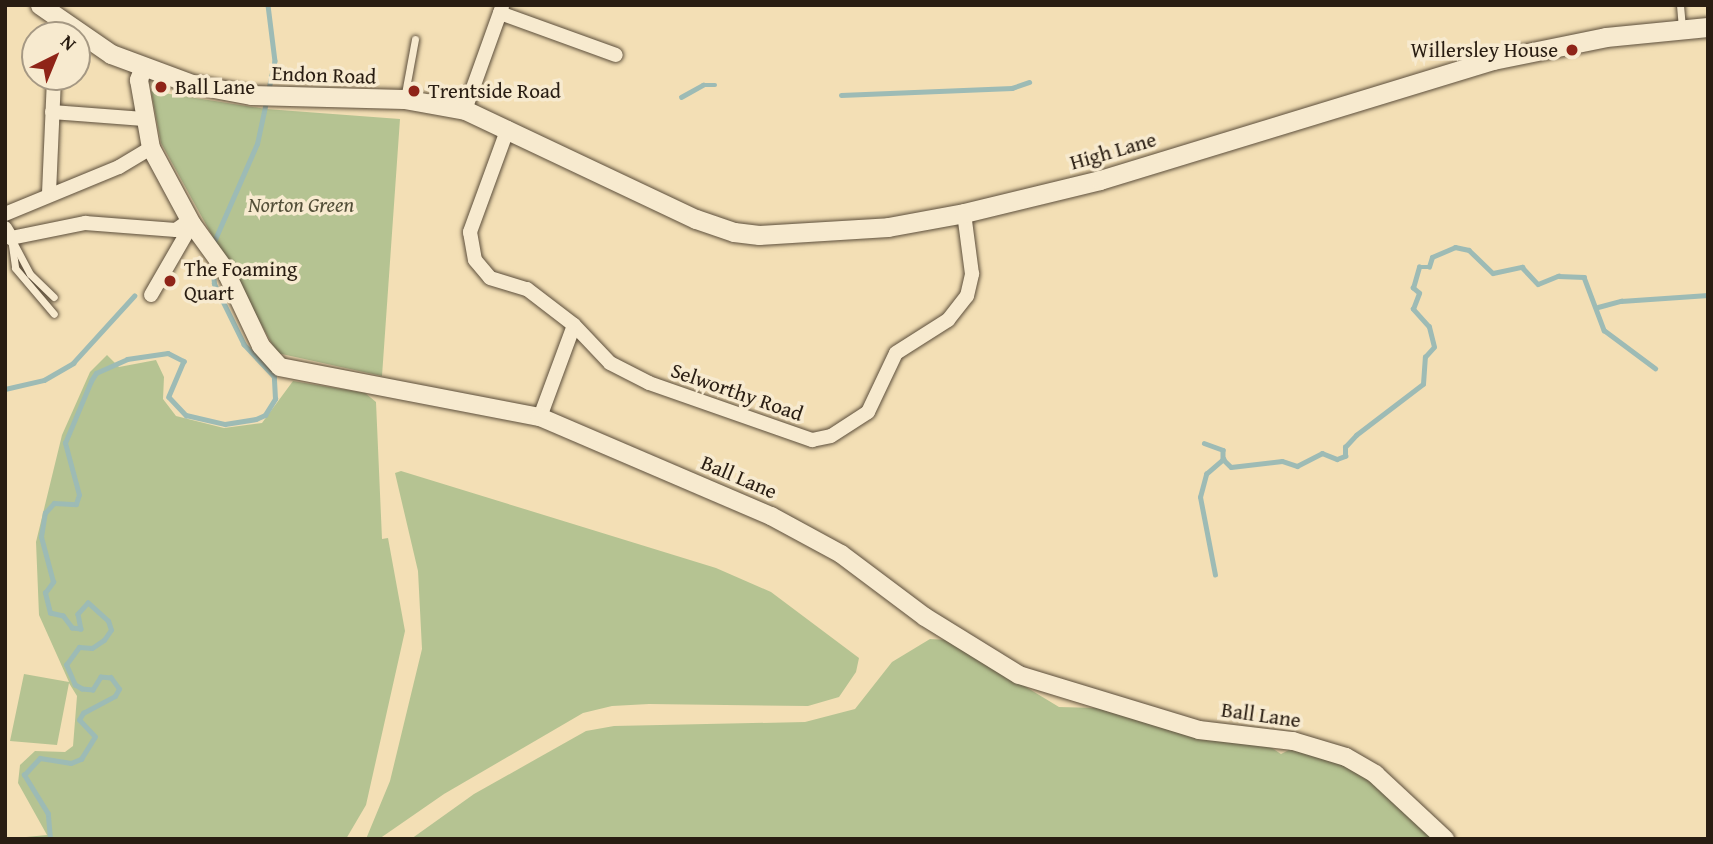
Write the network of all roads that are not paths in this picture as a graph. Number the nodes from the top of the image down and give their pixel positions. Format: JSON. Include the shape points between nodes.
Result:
{"nodes":[{"id":1,"x":1680,"y":5,"type":"edge"},
{"id":2,"x":43,"y":6,"type":"edge"},
{"id":3,"x":501,"y":9,"type":"edge"},
{"id":4,"x":53,"y":21,"type":"edge"},
{"id":5,"x":1708,"y":27,"type":"edge"},
{"id":6,"x":1682,"y":29,"type":"junction"},
{"id":7,"x":415,"y":39,"type":"dead end"},
{"id":8,"x":91,"y":44,"type":"edge"},
{"id":9,"x":616,"y":55,"type":"dead end"},
{"id":10,"x":143,"y":69,"type":"junction"},
{"id":11,"x":53,"y":91,"type":"edge"},
{"id":12,"x":404,"y":99,"type":"junction"},
{"id":13,"x":465,"y":110,"type":"junction"},
{"id":14,"x":52,"y":112,"type":"junction"},
{"id":15,"x":144,"y":119,"type":"junction"},
{"id":16,"x":508,"y":128,"type":"junction"},
{"id":17,"x":537,"y":143,"type":"joint"},
{"id":18,"x":151,"y":148,"type":"junction"},
{"id":19,"x":49,"y":193,"type":"junction"},
{"id":20,"x":964,"y":213,"type":"junction"},
{"id":21,"x":5,"y":214,"type":"edge"},
{"id":22,"x":195,"y":227,"type":"junction"},
{"id":23,"x":8,"y":233,"type":"edge"},
{"id":24,"x":151,"y":295,"type":"dead end"},
{"id":25,"x":54,"y":297,"type":"dead end"},
{"id":26,"x":54,"y":314,"type":"dead end"},
{"id":27,"x":574,"y":325,"type":"junction"},
{"id":28,"x":540,"y":417,"type":"junction"},
{"id":29,"x":1445,"y":839,"type":"edge"}],
"edges":[{"from":1,"to":6,"type":"lane"},
{"from":2,"to":4,"type":"main road","name":"Endon Road"},
{"from":3,"to":9,"type":"street"},
{"from":3,"to":13,"type":"street"},
{"from":5,"to":6,"type":"main road","name":"High Lane"},
{"from":6,"to":20,"type":"main road","name":"High Lane","via":[[1606,37],[1493,60],[1100,180]]},
{"from":7,"to":12,"type":"lane"},
{"from":8,"to":10,"type":"main road","name":"Endon Road"},
{"from":10,"to":12,"type":"main road","name":"Endon Road","via":[[251,95]]},
{"from":10,"to":15,"type":"street","name":"Ball Lane","via":[[139,79]]},
{"from":11,"to":14,"type":"street"},
{"from":12,"to":13,"type":"main road","name":"Endon Road"},
{"from":13,"to":16,"type":"main road","name":"Endon Road"},
{"from":14,"to":15,"type":"street"},
{"from":14,"to":19,"type":"street"},
{"from":15,"to":18,"type":"street","name":"Ball Lane"},
{"from":16,"to":17,"type":"main road","name":"Endon Road"},
{"from":16,"to":27,"type":"street","name":"Selworthy Road","via":[[470,232],[475,260],[490,278],[527,289]]},
{"from":17,"to":20,"type":"main road","name":"High Lane","via":[[734,232],[829,232]]},
{"from":18,"to":19,"type":"street","via":[[119,167]]},
{"from":18,"to":22,"type":"street","name":"Ball Lane"},
{"from":19,"to":21,"type":"street"},
{"from":20,"to":27,"type":"street","name":"Selworthy Road","via":[[972,274],[967,296],[948,320],[896,353],[868,412],[831,436],[812,440],[649,383],[610,363]]},
{"from":22,"to":23,"type":"street","via":[[176,230],[85,223]]},
{"from":22,"to":24,"type":"street"},
{"from":22,"to":28,"type":"street","name":"Ball Lane","via":[[225,268],[250,326],[280,367]]},
{"from":23,"to":25,"type":"lane","via":[[30,274]]},
{"from":23,"to":26,"type":"lane","via":[[15,268]]},
{"from":27,"to":28,"type":"street"},
{"from":28,"to":29,"type":"street","name":"Ball Lane","via":[[771,516],[841,554],[925,617],[1019,675],[1199,730],[1293,741],[1346,757],[1375,774]]}]}
